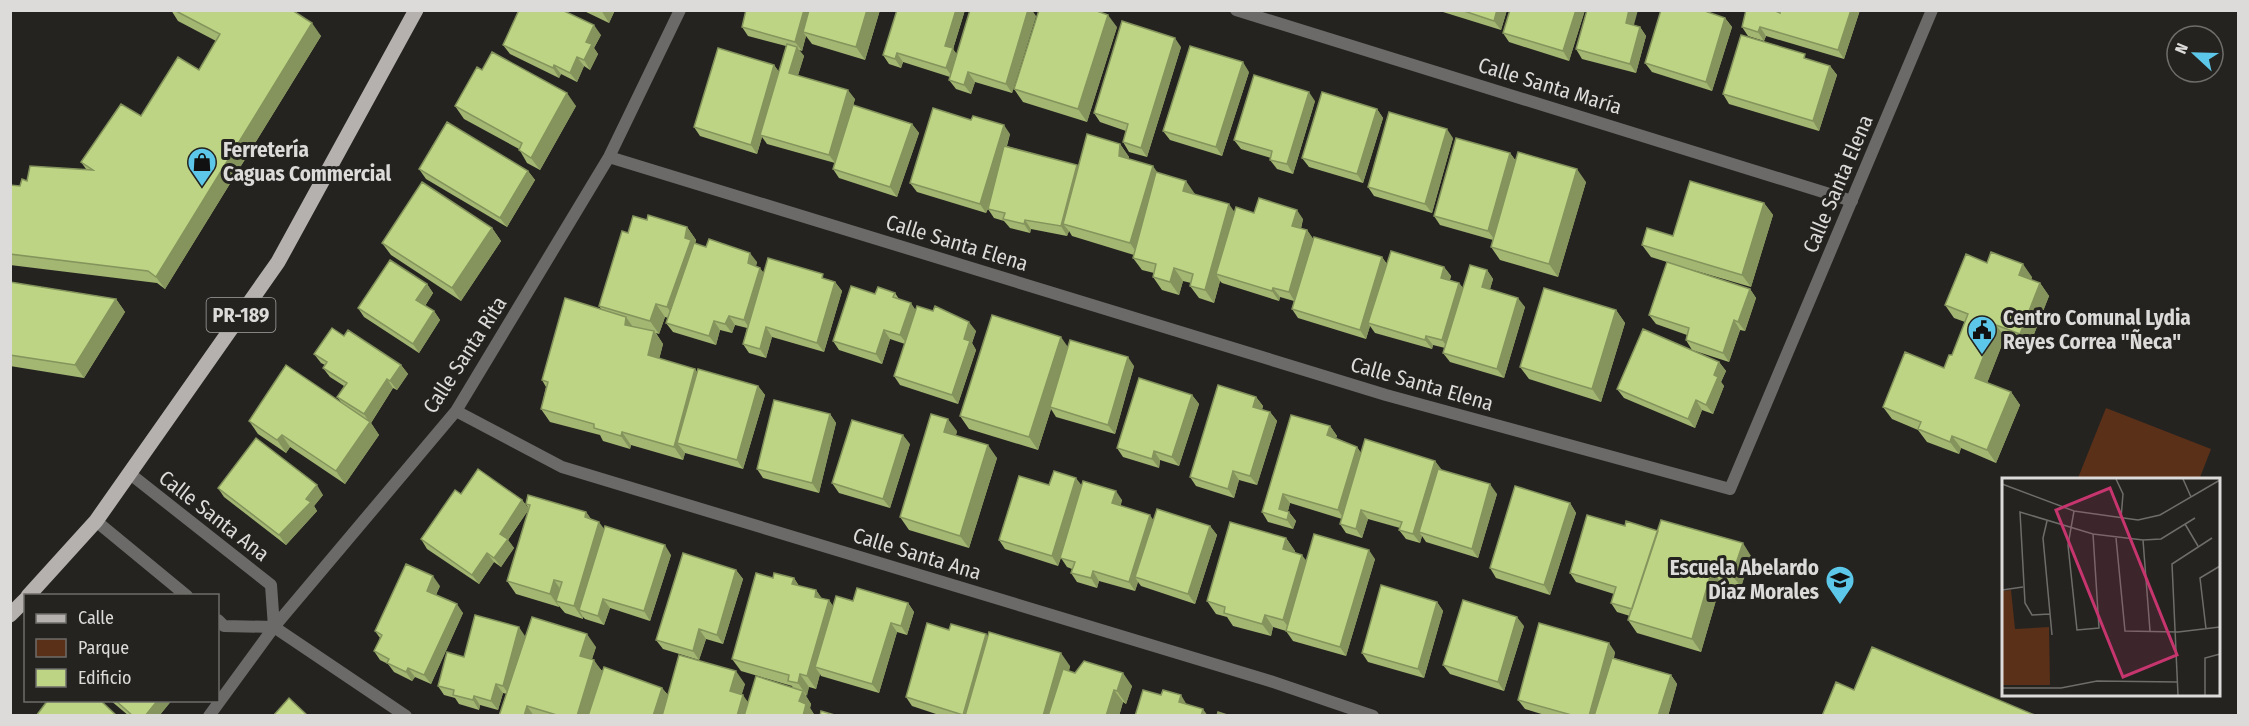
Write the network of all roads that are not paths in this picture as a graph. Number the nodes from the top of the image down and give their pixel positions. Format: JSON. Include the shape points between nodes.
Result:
{"nodes":[{"id":1,"x":416,"y":10,"type":"edge"},
{"id":2,"x":680,"y":10,"type":"edge"},
{"id":3,"x":1236,"y":10,"type":"edge"},
{"id":4,"x":1932,"y":10,"type":"edge"},
{"id":5,"x":609,"y":157,"type":"junction"},
{"id":6,"x":1852,"y":201,"type":"junction"},
{"id":7,"x":456,"y":411,"type":"junction"},
{"id":8,"x":129,"y":473,"type":"junction"},
{"id":9,"x":96,"y":521,"type":"junction"},
{"id":10,"x":30,"y":594,"type":"edge"},
{"id":11,"x":185,"y":594,"type":"edge"},
{"id":12,"x":24,"y":600,"type":"edge"},
{"id":13,"x":10,"y":615,"type":"edge"},
{"id":14,"x":219,"y":621,"type":"edge"},
{"id":15,"x":274,"y":627,"type":"junction"},
{"id":16,"x":209,"y":716,"type":"edge"},
{"id":17,"x":406,"y":716,"type":"edge"},
{"id":18,"x":1373,"y":716,"type":"edge"}],
"edges":[{"from":1,"to":8,"type":"main road","number":"PR-189","via":[[278,262]]},
{"from":2,"to":5,"type":"street","name":"Calle Santa Rita"},
{"from":3,"to":6,"type":"street","name":"Calle Santa María"},
{"from":4,"to":6,"type":"street","name":"Calle Santa Elena"},
{"from":5,"to":6,"type":"street","name":"Calle Santa Elena","via":[[1386,395],[1730,489]]},
{"from":5,"to":7,"type":"street","name":"Calle Santa Rita"},
{"from":7,"to":15,"type":"street","name":"Calle Santa Rita"},
{"from":7,"to":18,"type":"street","name":"Calle Santa Ana","via":[[562,467],[1270,681]]},
{"from":8,"to":9,"type":"main road","number":"PR-189"},
{"from":8,"to":15,"type":"street","name":"Calle Santa Ana","via":[[271,585]]},
{"from":9,"to":10,"type":"main road","number":"PR-189"},
{"from":9,"to":11,"type":"street"},
{"from":12,"to":13,"type":"main road","number":"PR-189"},
{"from":14,"to":15,"type":"street","via":[[224,626]]},
{"from":15,"to":16,"type":"street","name":"Calle Santa Rita"},
{"from":15,"to":17,"type":"street"}]}
